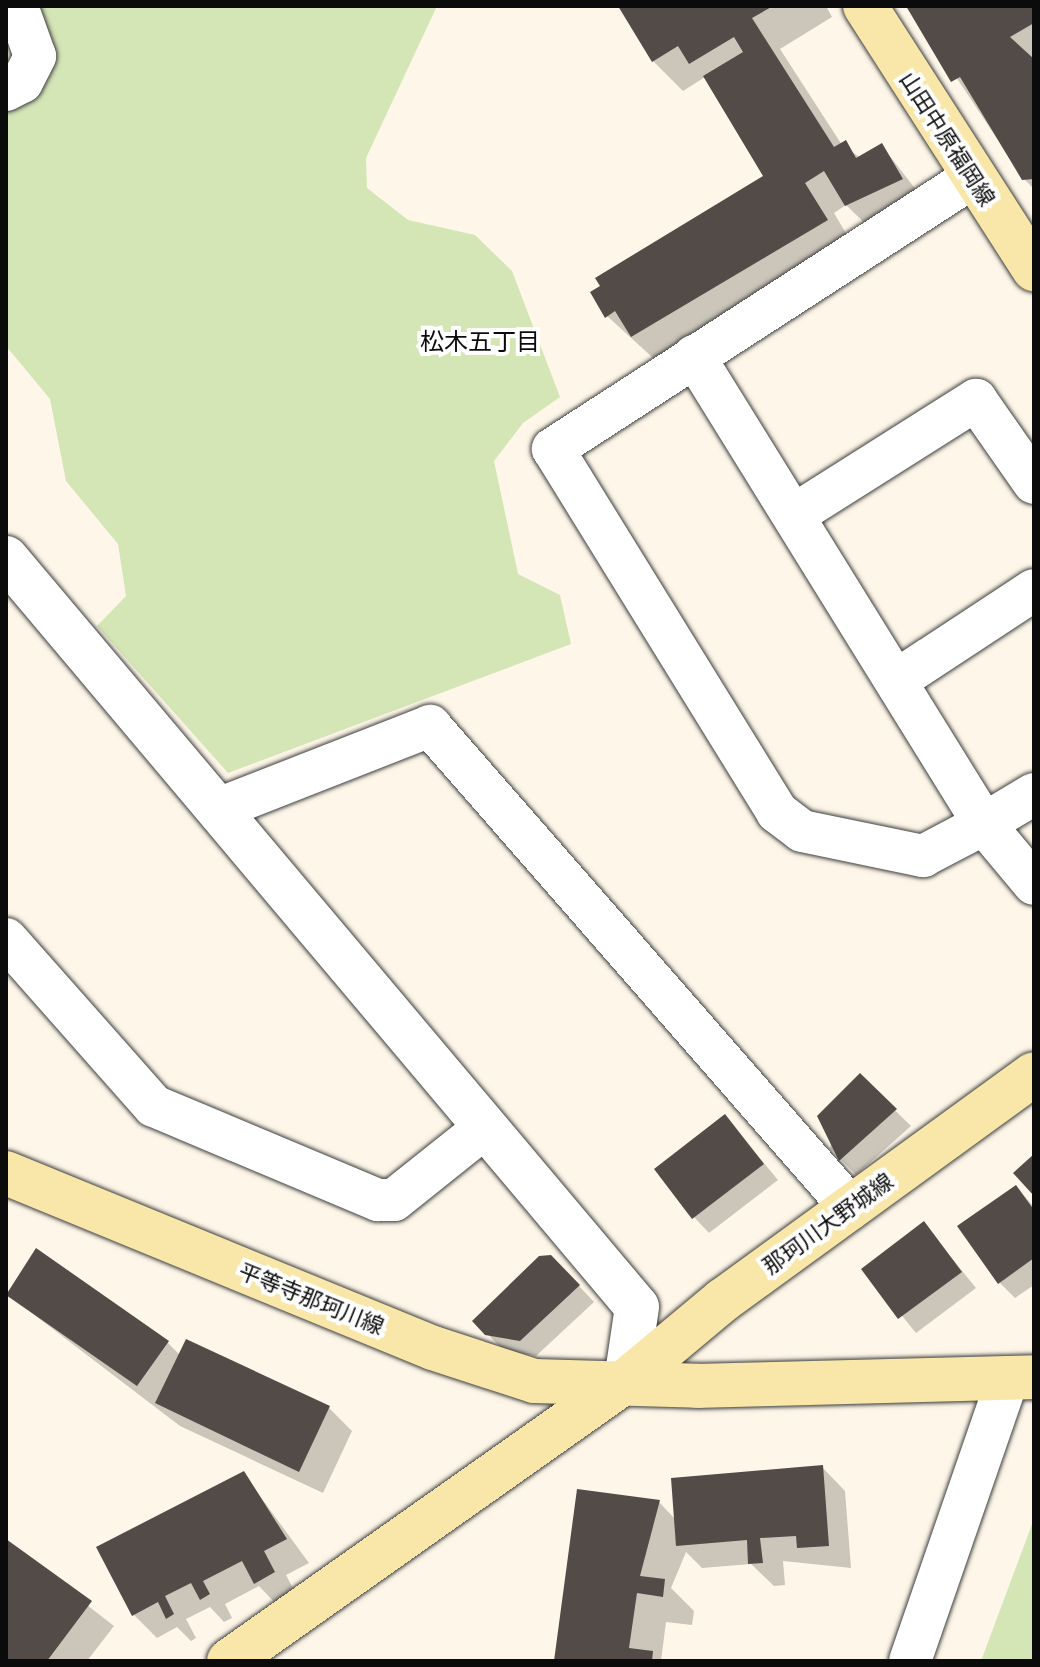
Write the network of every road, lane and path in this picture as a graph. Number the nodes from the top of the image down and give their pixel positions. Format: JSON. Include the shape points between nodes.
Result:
{"nodes":[{"id":1,"x":17,"y":6,"type":"edge"},
{"id":2,"x":865,"y":6,"type":"edge"},
{"id":3,"x":6,"y":90,"type":"edge"},
{"id":4,"x":970,"y":179,"type":"junction"},
{"id":5,"x":1034,"y":269,"type":"edge"},
{"id":6,"x":694,"y":356,"type":"junction"},
{"id":7,"x":1034,"y":483,"type":"edge"},
{"id":8,"x":797,"y":513,"type":"junction"},
{"id":9,"x":6,"y":558,"type":"edge"},
{"id":10,"x":1034,"y":590,"type":"edge"},
{"id":11,"x":900,"y":678,"type":"junction"},
{"id":12,"x":1034,"y":794,"type":"edge"},
{"id":13,"x":221,"y":808,"type":"junction"},
{"id":14,"x":984,"y":824,"type":"junction"},
{"id":15,"x":1034,"y":884,"type":"edge"},
{"id":16,"x":6,"y":939,"type":"edge"},
{"id":17,"x":1034,"y":1074,"type":"edge"},
{"id":18,"x":483,"y":1129,"type":"junction"},
{"id":19,"x":6,"y":1173,"type":"edge"},
{"id":20,"x":851,"y":1208,"type":"junction"},
{"id":21,"x":1021,"y":1378,"type":"edge"},
{"id":22,"x":626,"y":1381,"type":"junction"},
{"id":23,"x":229,"y":1661,"type":"edge"},
{"id":24,"x":910,"y":1661,"type":"edge"}],
"edges":[{"from":1,"to":3,"type":"street","via":[[35,56],[22,82]]},
{"from":2,"to":4,"type":"main road","name":"山田中原福岡線"},
{"from":4,"to":5,"type":"main road","name":"山田中原福岡線"},
{"from":4,"to":6,"type":"street"},
{"from":6,"to":8,"type":"street"},
{"from":6,"to":14,"type":"street","via":[[553,449],[716,722],[777,812],[802,831],[923,856]]},
{"from":7,"to":8,"type":"street","via":[[976,400]]},
{"from":8,"to":11,"type":"street"},
{"from":9,"to":13,"type":"street"},
{"from":10,"to":11,"type":"street"},
{"from":11,"to":14,"type":"street"},
{"from":12,"to":14,"type":"street"},
{"from":13,"to":18,"type":"street"},
{"from":13,"to":20,"type":"street","via":[[430,726]]},
{"from":14,"to":15,"type":"street"},
{"from":16,"to":18,"type":"street","via":[[154,1106],[378,1200],[394,1200]]},
{"from":17,"to":20,"type":"main road","name":"那珂川大野城線"},
{"from":18,"to":22,"type":"street","via":[[637,1307]]},
{"from":19,"to":22,"type":"main road","name":"平等寺那珂川線","via":[[448,1353],[534,1381]]},
{"from":20,"to":22,"type":"main road","name":"那珂川大野城線"},
{"from":21,"to":22,"type":"main road","via":[[698,1386]]},
{"from":21,"to":24,"type":"street"},
{"from":22,"to":23,"type":"main road","name":"那珂川大野城線"}]}
